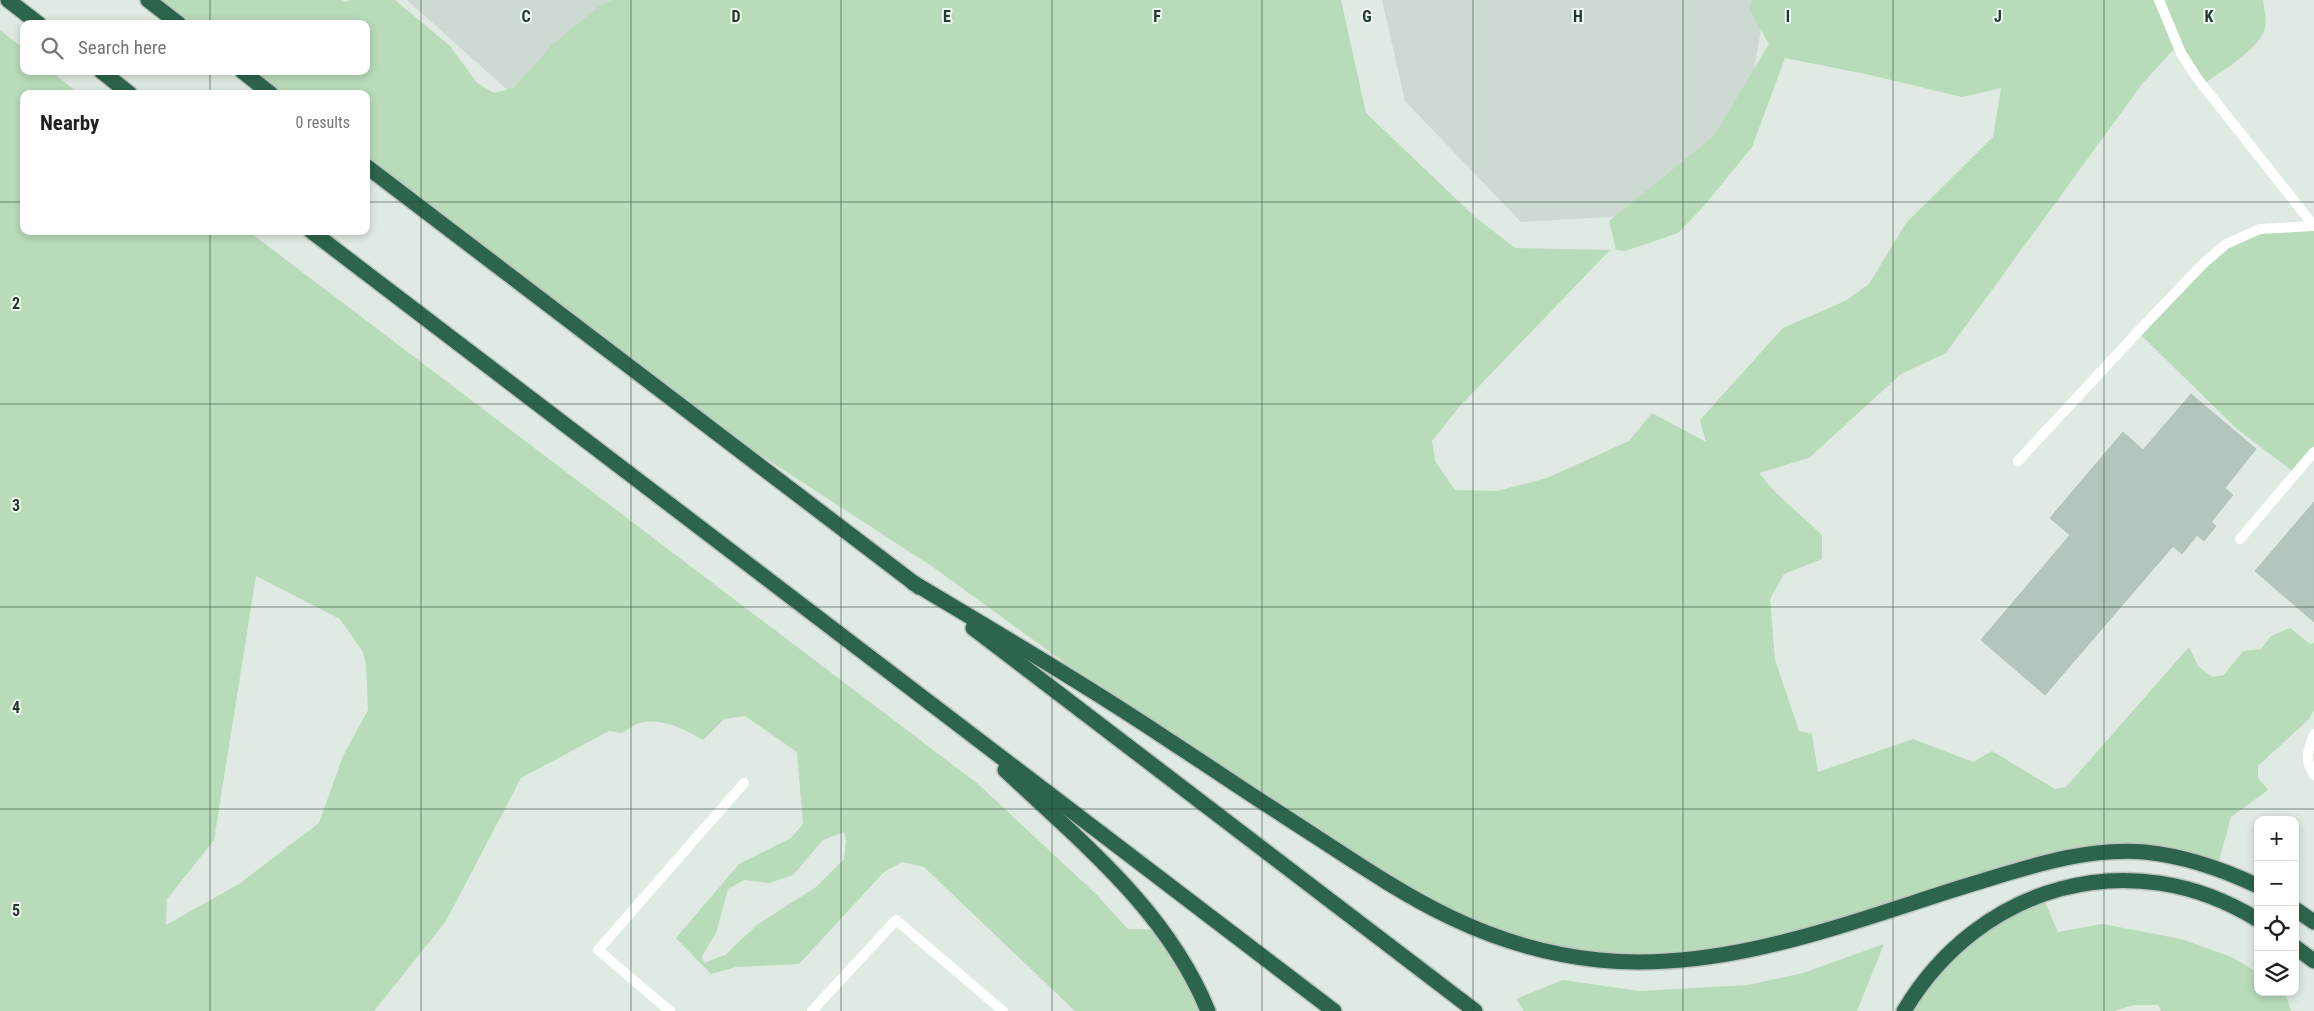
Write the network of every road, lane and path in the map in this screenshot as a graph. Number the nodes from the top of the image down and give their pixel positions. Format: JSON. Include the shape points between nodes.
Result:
{"nodes":[{"id":1,"x":8,"y":0,"type":"edge"},
{"id":2,"x":148,"y":0,"type":"edge"},
{"id":3,"x":2158,"y":0,"type":"edge"},
{"id":4,"x":34,"y":20,"type":"edge"},
{"id":5,"x":174,"y":20,"type":"edge"},
{"id":6,"x":106,"y":75,"type":"edge"},
{"id":7,"x":247,"y":75,"type":"edge"},
{"id":8,"x":125,"y":90,"type":"edge"},
{"id":9,"x":266,"y":90,"type":"edge"},
{"id":10,"x":370,"y":169,"type":"edge"},
{"id":11,"x":2314,"y":226,"type":"edge"},
{"id":12,"x":316,"y":235,"type":"edge"},
{"id":13,"x":2314,"y":452,"type":"edge"},
{"id":14,"x":2018,"y":461,"type":"dead end"},
{"id":15,"x":2240,"y":539,"type":"dead end"},
{"id":16,"x":912,"y":582,"type":"junction"},
{"id":17,"x":954,"y":720,"type":"junction"},
{"id":18,"x":2314,"y":734,"type":"edge"},
{"id":19,"x":2314,"y":775,"type":"edge"},
{"id":20,"x":744,"y":783,"type":"dead end"},
{"id":21,"x":2254,"y":884,"type":"edge"},
{"id":22,"x":2299,"y":912,"type":"edge"},
{"id":23,"x":2254,"y":918,"type":"edge"},
{"id":24,"x":2314,"y":922,"type":"edge"},
{"id":25,"x":2299,"y":950,"type":"edge"},
{"id":26,"x":2314,"y":961,"type":"edge"},
{"id":27,"x":670,"y":1011,"type":"edge"},
{"id":28,"x":812,"y":1011,"type":"edge"},
{"id":29,"x":1003,"y":1011,"type":"edge"},
{"id":30,"x":1208,"y":1011,"type":"edge"},
{"id":31,"x":1334,"y":1011,"type":"edge"},
{"id":32,"x":1475,"y":1011,"type":"edge"},
{"id":33,"x":1904,"y":1011,"type":"edge"}],
"edges":[{"from":1,"to":4,"type":"highway"},
{"from":2,"to":5,"type":"highway"},
{"from":3,"to":11,"type":"lane","via":[[2181,53],[2197,78]]},
{"from":6,"to":8,"type":"highway"},
{"from":7,"to":9,"type":"highway"},
{"from":10,"to":16,"type":"highway"},
{"from":11,"to":14,"type":"lane","via":[[2260,229],[2226,244],[2149,320]]},
{"from":12,"to":17,"type":"highway"},
{"from":13,"to":15,"type":"lane"},
{"from":16,"to":21,"type":"highway","via":[[1127,712],[1414,900],[1486,934],[1548,952],[1600,960],[1648,962],[1728,954],[1786,941],[2042,863],[2094,853],[2145,852],[2172,856],[2219,869]]},
{"from":16,"to":32,"type":"highway"},
{"from":17,"to":30,"type":"highway","via":[[1136,897],[1173,943]]},
{"from":17,"to":31,"type":"highway"},
{"from":18,"to":19,"type":"lane","via":[[2307,752],[2307,765]]},
{"from":20,"to":27,"type":"lane","via":[[598,950]]},
{"from":22,"to":24,"type":"highway"},
{"from":23,"to":33,"type":"highway","via":[[2210,896],[2167,884],[2120,880],[2072,886],[2028,900],[1979,926],[1941,960]]},
{"from":25,"to":26,"type":"highway"},
{"from":28,"to":29,"type":"lane","via":[[896,920]]}]}
